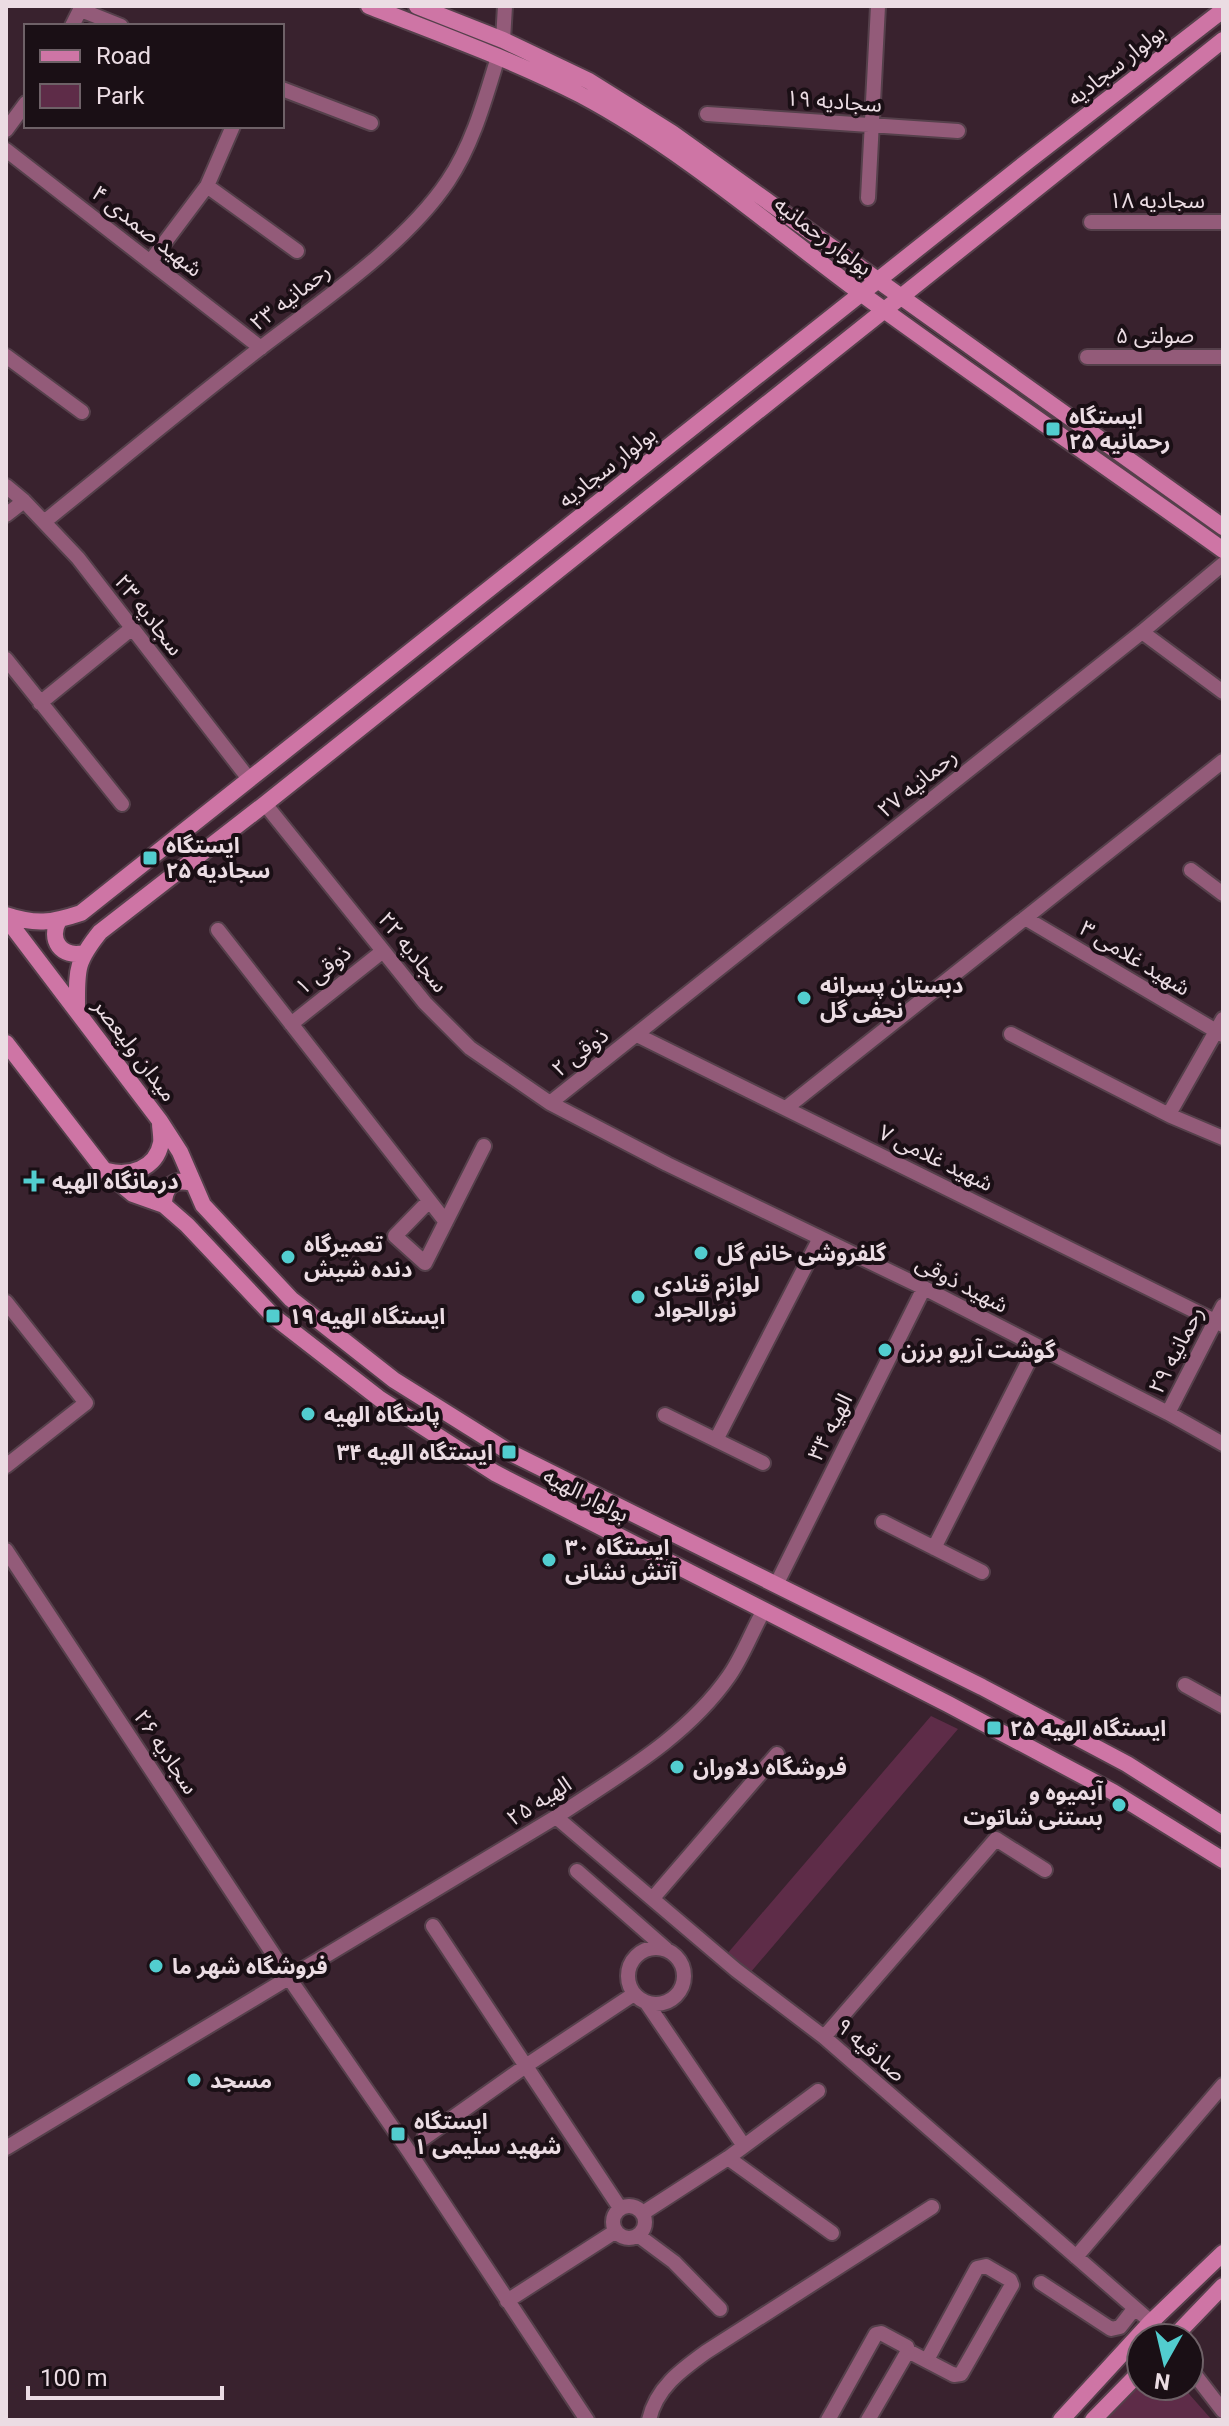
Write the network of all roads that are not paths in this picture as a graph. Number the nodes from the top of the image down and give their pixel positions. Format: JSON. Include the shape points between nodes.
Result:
{"nodes":[{"id":1,"x":369,"y":6,"type":"edge"},
{"id":2,"x":417,"y":6,"type":"edge"},
{"id":3,"x":505,"y":6,"type":"edge"},
{"id":4,"x":878,"y":6,"type":"edge"},
{"id":5,"x":81,"y":8,"type":"edge"},
{"id":6,"x":1223,"y":10,"type":"edge"},
{"id":7,"x":117,"y":24,"type":"edge"},
{"id":8,"x":503,"y":40,"type":"junction"},
{"id":9,"x":1223,"y":40,"type":"edge"},
{"id":10,"x":498,"y":57,"type":"junction"},
{"id":11,"x":284,"y":90,"type":"edge"},
{"id":12,"x":24,"y":106,"type":"edge"},
{"id":13,"x":707,"y":114,"type":"dead end"},
{"id":14,"x":371,"y":123,"type":"dead end"},
{"id":15,"x":872,"y":125,"type":"junction"},
{"id":16,"x":232,"y":128,"type":"edge"},
{"id":17,"x":6,"y":130,"type":"edge"},
{"id":18,"x":958,"y":131,"type":"dead end"},
{"id":19,"x":6,"y":150,"type":"edge"},
{"id":20,"x":207,"y":186,"type":"junction"},
{"id":21,"x":868,"y":198,"type":"dead end"},
{"id":22,"x":1091,"y":222,"type":"dead end"},
{"id":23,"x":1223,"y":222,"type":"edge"},
{"id":24,"x":297,"y":251,"type":"dead end"},
{"id":25,"x":150,"y":262,"type":"junction"},
{"id":26,"x":879,"y":281,"type":"junction"},
{"id":27,"x":861,"y":293,"type":"junction"},
{"id":28,"x":902,"y":297,"type":"junction"},
{"id":29,"x":885,"y":310,"type":"junction"},
{"id":30,"x":261,"y":348,"type":"junction"},
{"id":31,"x":6,"y":356,"type":"edge"},
{"id":32,"x":1087,"y":357,"type":"dead end"},
{"id":33,"x":1223,"y":357,"type":"edge"},
{"id":34,"x":82,"y":412,"type":"dead end"},
{"id":35,"x":6,"y":486,"type":"edge"},
{"id":36,"x":24,"y":501,"type":"junction"},
{"id":37,"x":6,"y":515,"type":"edge"},
{"id":38,"x":44,"y":522,"type":"junction"},
{"id":39,"x":1223,"y":527,"type":"edge"},
{"id":40,"x":1223,"y":550,"type":"edge"},
{"id":41,"x":1223,"y":564,"type":"edge"},
{"id":42,"x":131,"y":629,"type":"junction"},
{"id":43,"x":1142,"y":632,"type":"junction"},
{"id":44,"x":6,"y":659,"type":"edge"},
{"id":45,"x":1223,"y":692,"type":"edge"},
{"id":46,"x":40,"y":703,"type":"junction"},
{"id":47,"x":1223,"y":761,"type":"edge"},
{"id":48,"x":249,"y":779,"type":"junction"},
{"id":49,"x":122,"y":804,"type":"dead end"},
{"id":50,"x":265,"y":804,"type":"junction"},
{"id":51,"x":1191,"y":870,"type":"dead end"},
{"id":52,"x":1223,"y":894,"type":"edge"},
{"id":53,"x":6,"y":917,"type":"edge"},
{"id":54,"x":1025,"y":918,"type":"junction"},
{"id":55,"x":59,"y":920,"type":"junction"},
{"id":56,"x":218,"y":930,"type":"dead end"},
{"id":57,"x":383,"y":951,"type":"junction"},
{"id":58,"x":84,"y":953,"type":"junction"},
{"id":59,"x":77,"y":1009,"type":"junction"},
{"id":60,"x":291,"y":1024,"type":"junction"},
{"id":61,"x":1220,"y":1028,"type":"edge"},
{"id":62,"x":1011,"y":1034,"type":"dead end"},
{"id":63,"x":637,"y":1035,"type":"junction"},
{"id":64,"x":9,"y":1050,"type":"edge"},
{"id":65,"x":550,"y":1103,"type":"junction"},
{"id":66,"x":786,"y":1108,"type":"junction"},
{"id":67,"x":1169,"y":1114,"type":"junction"},
{"id":68,"x":160,"y":1121,"type":"junction"},
{"id":69,"x":1223,"y":1138,"type":"edge"},
{"id":70,"x":484,"y":1146,"type":"dead end"},
{"id":71,"x":104,"y":1170,"type":"junction"},
{"id":72,"x":192,"y":1183,"type":"junction"},
{"id":73,"x":429,"y":1201,"type":"junction"},
{"id":74,"x":164,"y":1205,"type":"junction"},
{"id":75,"x":446,"y":1222,"type":"junction"},
{"id":76,"x":820,"y":1238,"type":"junction"},
{"id":77,"x":924,"y":1288,"type":"junction"},
{"id":78,"x":6,"y":1302,"type":"edge"},
{"id":79,"x":1220,"y":1317,"type":"edge"},
{"id":80,"x":1036,"y":1347,"type":"junction"},
{"id":81,"x":1168,"y":1413,"type":"junction"},
{"id":82,"x":665,"y":1415,"type":"dead end"},
{"id":83,"x":716,"y":1440,"type":"junction"},
{"id":84,"x":1223,"y":1444,"type":"edge"},
{"id":85,"x":763,"y":1463,"type":"dead end"},
{"id":86,"x":6,"y":1466,"type":"edge"},
{"id":87,"x":883,"y":1522,"type":"dead end"},
{"id":88,"x":934,"y":1548,"type":"junction"},
{"id":89,"x":6,"y":1550,"type":"edge"},
{"id":90,"x":982,"y":1572,"type":"dead end"},
{"id":91,"x":776,"y":1585,"type":"junction"},
{"id":92,"x":764,"y":1610,"type":"junction"},
{"id":93,"x":1185,"y":1685,"type":"dead end"},
{"id":94,"x":1223,"y":1706,"type":"edge"},
{"id":95,"x":777,"y":1754,"type":"dead end"},
{"id":96,"x":556,"y":1817,"type":"junction"},
{"id":97,"x":1223,"y":1825,"type":"edge"},
{"id":98,"x":1223,"y":1860,"type":"edge"},
{"id":99,"x":1045,"y":1870,"type":"dead end"},
{"id":100,"x":577,"y":1871,"type":"dead end"},
{"id":101,"x":653,"y":1898,"type":"junction"},
{"id":102,"x":433,"y":1926,"type":"dead end"},
{"id":103,"x":666,"y":1949,"type":"junction"},
{"id":104,"x":289,"y":1978,"type":"junction"},
{"id":105,"x":640,"y":1998,"type":"junction"},
{"id":106,"x":824,"y":2037,"type":"junction"},
{"id":107,"x":527,"y":2065,"type":"junction"},
{"id":108,"x":1223,"y":2085,"type":"edge"},
{"id":109,"x":818,"y":2091,"type":"dead end"},
{"id":110,"x":424,"y":2138,"type":"dead end"},
{"id":111,"x":744,"y":2146,"type":"junction"},
{"id":112,"x":6,"y":2148,"type":"edge"},
{"id":113,"x":728,"y":2158,"type":"junction"},
{"id":114,"x":932,"y":2207,"type":"dead end"},
{"id":115,"x":620,"y":2208,"type":"junction"},
{"id":116,"x":643,"y":2213,"type":"junction"},
{"id":117,"x":616,"y":2231,"type":"junction"},
{"id":118,"x":832,"y":2233,"type":"dead end"},
{"id":119,"x":639,"y":2236,"type":"junction"},
{"id":120,"x":1223,"y":2253,"type":"edge"},
{"id":121,"x":1076,"y":2257,"type":"junction"},
{"id":122,"x":1041,"y":2283,"type":"dead end"},
{"id":123,"x":1223,"y":2286,"type":"edge"},
{"id":124,"x":507,"y":2301,"type":"junction"},
{"id":125,"x":720,"y":2309,"type":"dead end"},
{"id":126,"x":1134,"y":2309,"type":"junction"},
{"id":127,"x":1151,"y":2322,"type":"joint"},
{"id":128,"x":1188,"y":2322,"type":"edge"},
{"id":129,"x":1125,"y":2350,"type":"edge"},
{"id":130,"x":908,"y":2351,"type":"junction"},
{"id":131,"x":927,"y":2360,"type":"junction"},
{"id":132,"x":1125,"y":2387,"type":"edge"},
{"id":133,"x":1205,"y":2388,"type":"edge"},
{"id":134,"x":1223,"y":2411,"type":"edge"},
{"id":135,"x":587,"y":2420,"type":"edge"},
{"id":136,"x":649,"y":2420,"type":"edge"},
{"id":137,"x":828,"y":2420,"type":"edge"},
{"id":138,"x":868,"y":2420,"type":"edge"},
{"id":139,"x":1061,"y":2420,"type":"edge"},
{"id":140,"x":1093,"y":2420,"type":"edge"}],
"edges":[{"from":1,"to":10,"type":"main road","name":"بولوار رحمانیه"},
{"from":2,"to":8,"type":"main road","name":"بولوار رحمانیه"},
{"from":3,"to":8,"type":"street"},
{"from":4,"to":15,"type":"street"},
{"from":5,"to":7,"type":"street"},
{"from":6,"to":26,"type":"main road","name":"بولوار سجادیه"},
{"from":8,"to":26,"type":"main road","name":"بولوار رحمانیه","via":[[589,81],[672,133]]},
{"from":9,"to":28,"type":"main road","name":"بولوار سجادیه"},
{"from":10,"to":27,"type":"main road","name":"بولوار رحمانیه","via":[[581,96],[663,145]]},
{"from":10,"to":30,"type":"street","name":"رحمانیه ۲۳","via":[[477,124],[448,182],[412,225]]},
{"from":11,"to":14,"type":"street"},
{"from":12,"to":17,"type":"street"},
{"from":13,"to":15,"type":"street","name":"سجادیه ۱۹"},
{"from":15,"to":18,"type":"street","name":"سجادیه ۱۹"},
{"from":15,"to":21,"type":"street"},
{"from":16,"to":20,"type":"street"},
{"from":19,"to":25,"type":"street","name":"شهید صمدی ۴"},
{"from":20,"to":24,"type":"street"},
{"from":20,"to":25,"type":"street"},
{"from":22,"to":23,"type":"street","name":"سجادیه ۱۸"},
{"from":25,"to":30,"type":"street","name":"شهید صمدی ۴"},
{"from":26,"to":27,"type":"main road","name":"بولوار سجادیه"},
{"from":26,"to":28,"type":"main road","name":"بولوار رحمانیه"},
{"from":27,"to":29,"type":"main road","name":"بولوار رحمانیه"},
{"from":27,"to":48,"type":"main road","name":"بولوار سجادیه"},
{"from":28,"to":29,"type":"main road","name":"بولوار سجادیه"},
{"from":28,"to":39,"type":"main road","name":"بولوار رحمانیه"},
{"from":29,"to":40,"type":"main road","name":"بولوار رحمانیه"},
{"from":29,"to":50,"type":"main road","name":"بولوار سجادیه"},
{"from":30,"to":38,"type":"street","name":"رحمانیه ۲۳"},
{"from":31,"to":34,"type":"street"},
{"from":32,"to":33,"type":"street","name":"صولتی ۵"},
{"from":35,"to":36,"type":"street","name":"سجادیه ۲۳"},
{"from":36,"to":37,"type":"street"},
{"from":36,"to":38,"type":"street","name":"سجادیه ۲۳"},
{"from":38,"to":42,"type":"street","name":"سجادیه ۲۳"},
{"from":41,"to":43,"type":"street","name":"رحمانیه ۲۷"},
{"from":42,"to":46,"type":"street"},
{"from":42,"to":48,"type":"street","name":"سجادیه ۲۳"},
{"from":43,"to":45,"type":"street"},
{"from":43,"to":63,"type":"street","name":"رحمانیه ۲۷"},
{"from":44,"to":46,"type":"street"},
{"from":46,"to":49,"type":"street"},
{"from":47,"to":54,"type":"street"},
{"from":48,"to":55,"type":"main road","name":"بولوار سجادیه","via":[[81,913]]},
{"from":50,"to":57,"type":"street","name":"سجادیه ۲۲"},
{"from":50,"to":58,"type":"main road","name":"بولوار سجادیه","via":[[100,932]]},
{"from":51,"to":52,"type":"street"},
{"from":53,"to":55,"type":"main road","name":"بولوار سجادیه"},
{"from":53,"to":59,"type":"main road","name":"میدان ولیعصر"},
{"from":54,"to":61,"type":"street","name":"شهید غلامی ۳"},
{"from":54,"to":66,"type":"street"},
{"from":55,"to":58,"type":"main road","via":[[54,938],[58,947],[65,953]]},
{"from":56,"to":60,"type":"street"},
{"from":57,"to":60,"type":"street","name":"ذوقی ۱"},
{"from":57,"to":65,"type":"street","name":"سجادیه ۲۲","via":[[470,1048]]},
{"from":58,"to":59,"type":"main road","via":[[77,976]]},
{"from":59,"to":68,"type":"main road","name":"میدان ولیعصر"},
{"from":60,"to":73,"type":"street"},
{"from":61,"to":67,"type":"street"},
{"from":62,"to":67,"type":"street"},
{"from":63,"to":65,"type":"street","name":"ذوقی ۲"},
{"from":63,"to":66,"type":"street","name":"شهید غلامی ۷"},
{"from":64,"to":71,"type":"main road"},
{"from":65,"to":76,"type":"street","name":"شهید ذوقی"},
{"from":66,"to":79,"type":"street","name":"شهید غلامی ۷"},
{"from":67,"to":69,"type":"street"},
{"from":68,"to":71,"type":"main road","name":"میدان ولیعصر","via":[[161,1144],[145,1167],[120,1174]]},
{"from":68,"to":72,"type":"main road","name":"بولوار الهیه"},
{"from":70,"to":75,"type":"street"},
{"from":71,"to":74,"type":"main road","name":"بولوار الهیه","via":[[133,1194]]},
{"from":72,"to":74,"type":"main road","via":[[170,1184]]},
{"from":72,"to":91,"type":"main road","name":"بولوار الهیه","via":[[203,1205],[291,1299],[394,1380],[509,1452]]},
{"from":73,"to":75,"type":"street"},
{"from":73,"to":75,"type":"street","via":[[395,1236],[425,1263]]},
{"from":74,"to":92,"type":"main road","name":"بولوار الهیه","via":[[273,1316],[380,1399],[495,1473]]},
{"from":76,"to":77,"type":"street","name":"شهید ذوقی"},
{"from":76,"to":83,"type":"street"},
{"from":77,"to":80,"type":"street","name":"شهید ذوقی"},
{"from":77,"to":91,"type":"street","name":"الهیه ۳۴"},
{"from":78,"to":86,"type":"street","via":[[86,1403]]},
{"from":79,"to":81,"type":"street","name":"رحمانیه ۲۹"},
{"from":80,"to":81,"type":"street","name":"شهید ذوقی"},
{"from":80,"to":88,"type":"street"},
{"from":81,"to":84,"type":"street","name":"شهید ذوقی"},
{"from":82,"to":83,"type":"street"},
{"from":83,"to":85,"type":"street"},
{"from":87,"to":88,"type":"street"},
{"from":88,"to":90,"type":"street"},
{"from":89,"to":104,"type":"street","name":"سجادیه ۲۶"},
{"from":91,"to":92,"type":"main road"},
{"from":91,"to":97,"type":"main road","name":"بولوار الهیه","via":[[1127,1764]]},
{"from":92,"to":96,"type":"street","name":"الهیه ۲۵","via":[[729,1676],[684,1728]]},
{"from":92,"to":98,"type":"main road","name":"بولوار الهیه","via":[[1113,1792]]},
{"from":93,"to":94,"type":"street"},
{"from":95,"to":101,"type":"street"},
{"from":96,"to":101,"type":"street","name":"صادقیه ۹"},
{"from":96,"to":104,"type":"street","name":"الهیه ۲۵"},
{"from":99,"to":106,"type":"street","via":[[996,1839]]},
{"from":100,"to":103,"type":"street"},
{"from":101,"to":106,"type":"street","name":"صادقیه ۹"},
{"from":102,"to":107,"type":"street"},
{"from":103,"to":105,"type":"street","via":[[638,1954],[630,1966],[628,1980]]},
{"from":103,"to":105,"type":"street","via":[[684,1971],[683,1986],[661,2004]]},
{"from":104,"to":112,"type":"street","name":"الهیه ۲۵"},
{"from":104,"to":124,"type":"street","name":"سجادیه ۲۶"},
{"from":105,"to":107,"type":"street"},
{"from":105,"to":111,"type":"street"},
{"from":106,"to":121,"type":"street","name":"صادقیه ۹"},
{"from":107,"to":110,"type":"street"},
{"from":107,"to":115,"type":"street"},
{"from":108,"to":121,"type":"street"},
{"from":109,"to":111,"type":"street"},
{"from":111,"to":113,"type":"street"},
{"from":113,"to":116,"type":"street"},
{"from":113,"to":118,"type":"street"},
{"from":114,"to":136,"type":"street","via":[[684,2368],[659,2394]]},
{"from":115,"to":116,"type":"street","via":[[633,2206]]},
{"from":115,"to":117,"type":"street","via":[[613,2219]]},
{"from":116,"to":119,"type":"street","via":[[646,2225]]},
{"from":117,"to":119,"type":"street","via":[[626,2238]]},
{"from":117,"to":124,"type":"street"},
{"from":119,"to":125,"type":"street","via":[[674,2262]]},
{"from":120,"to":127,"type":"main road"},
{"from":121,"to":126,"type":"street","name":"صادقیه ۹"},
{"from":122,"to":126,"type":"street","via":[[1111,2329],[1120,2327]]},
{"from":123,"to":128,"type":"main road"},
{"from":124,"to":135,"type":"street","name":"سجادیه ۲۶"},
{"from":126,"to":127,"type":"street","name":"صادقیه ۹"},
{"from":129,"to":139,"type":"main road"},
{"from":130,"to":131,"type":"street"},
{"from":130,"to":137,"type":"street","via":[[886,2334],[876,2334]]},
{"from":130,"to":138,"type":"street"},
{"from":131,"to":131,"type":"street","via":[[977,2268],[986,2266],[1010,2280],[1012,2285],[961,2374]]},
{"from":132,"to":140,"type":"main road"},
{"from":133,"to":134,"type":"street"}]}
